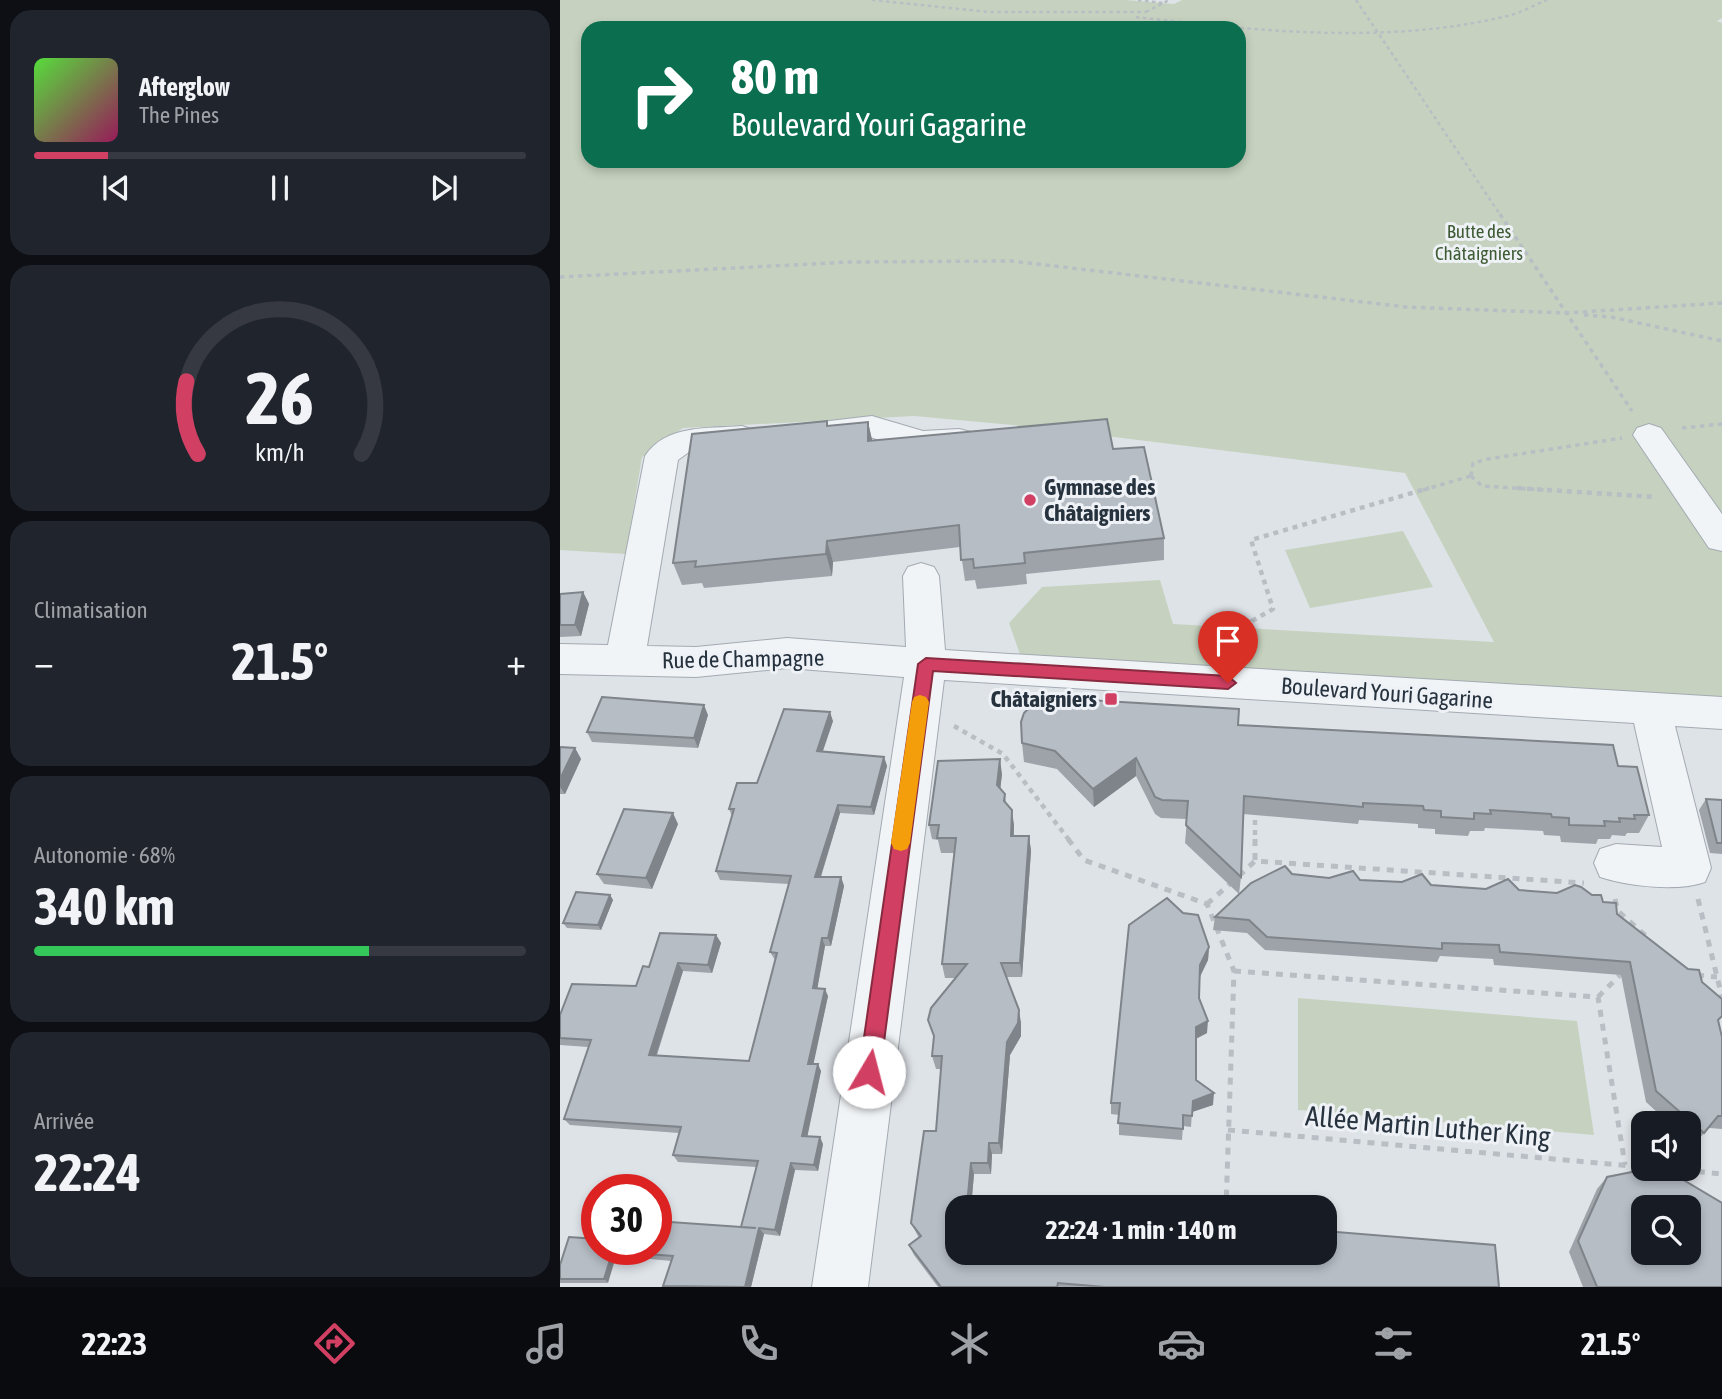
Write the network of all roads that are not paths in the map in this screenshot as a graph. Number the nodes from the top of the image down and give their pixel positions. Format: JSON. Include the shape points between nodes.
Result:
{"nodes":[{"id":1,"x":1648,"y":435,"type":"road end"},
{"id":2,"x":988,"y":438,"type":"edge"},
{"id":3,"x":1719,"y":530,"type":"edge"},
{"id":4,"x":921,"y":576,"type":"dead end"},
{"id":5,"x":560,"y":659,"type":"edge"},
{"id":6,"x":625,"y":660,"type":"junction"},
{"id":7,"x":926,"y":664,"type":"junction"},
{"id":8,"x":1651,"y":709,"type":"junction"},
{"id":9,"x":1722,"y":713,"type":"edge"},
{"id":10,"x":1608,"y":877,"type":"road end"},
{"id":11,"x":840,"y":1287,"type":"edge"}],
"edges":[{"from":1,"to":3,"type":"street","via":[[1690,498]]},
{"from":2,"to":6,"type":"street","via":[[921,442],[872,426],[680,442],[662,456]]},
{"from":4,"to":7,"type":"street"},
{"from":5,"to":6,"type":"street","name":"Rue de Champagne"},
{"from":6,"to":7,"type":"street","name":"Rue de Champagne","via":[[696,662],[787,653]]},
{"from":7,"to":8,"type":"street","name":"Boulevard Youri Gagarine"},
{"from":7,"to":11,"type":"street"},
{"from":8,"to":9,"type":"street","name":"Boulevard Youri Gagarine"},
{"from":8,"to":10,"type":"street","via":[[1689,868]]}]}
